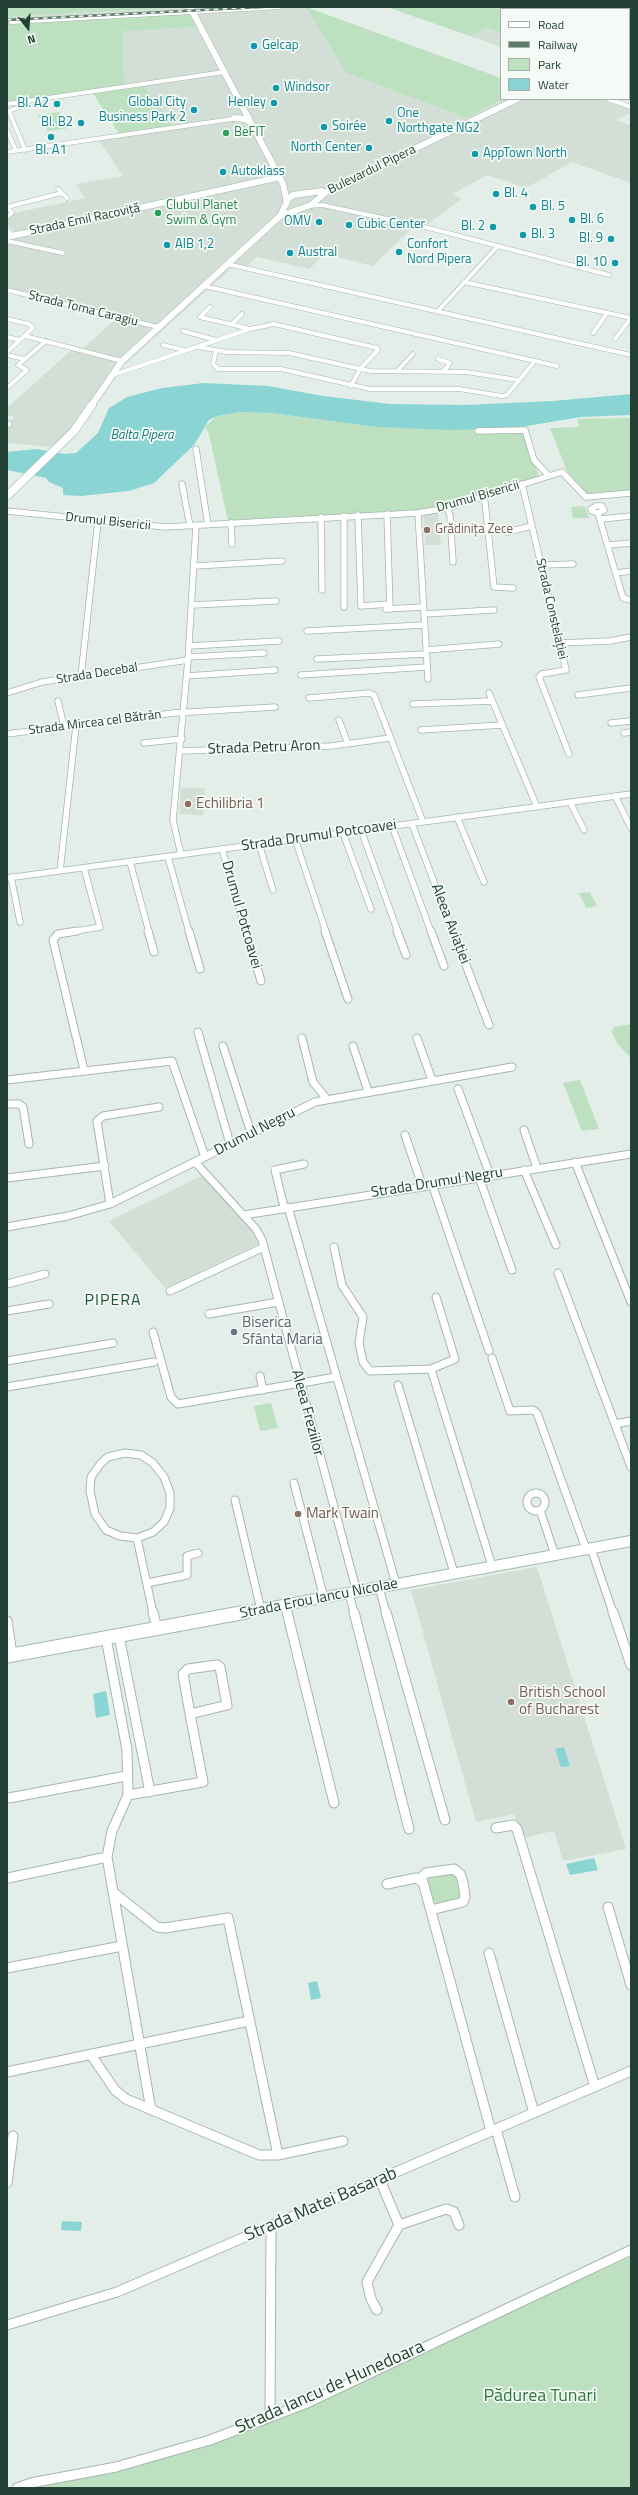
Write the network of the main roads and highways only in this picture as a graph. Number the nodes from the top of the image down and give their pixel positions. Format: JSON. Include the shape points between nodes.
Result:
{"nodes":[{"id":1,"x":191,"y":10,"type":"edge"},
{"id":2,"x":509,"y":100,"type":"edge"},
{"id":3,"x":515,"y":100,"type":"edge"},
{"id":4,"x":245,"y":115,"type":"junction"},
{"id":5,"x":234,"y":118,"type":"road end"},
{"id":6,"x":262,"y":144,"type":"junction"},
{"id":7,"x":280,"y":177,"type":"junction"},
{"id":8,"x":283,"y":184,"type":"junction"},
{"id":9,"x":304,"y":194,"type":"junction"},
{"id":10,"x":286,"y":201,"type":"junction"},
{"id":11,"x":315,"y":201,"type":"junction"},
{"id":12,"x":305,"y":206,"type":"junction"},
{"id":13,"x":280,"y":216,"type":"junction"},
{"id":14,"x":10,"y":236,"type":"edge"},
{"id":15,"x":7,"y":496,"type":"edge"},
{"id":16,"x":631,"y":1541,"type":"edge"},
{"id":17,"x":10,"y":1655,"type":"edge"}],
"edges":[{"from":1,"to":4,"type":"main road"},
{"from":2,"to":9,"type":"main road","name":"Bulevardul Pipera","via":[[322,191]]},
{"from":3,"to":11,"type":"main road","name":"Bulevardul Pipera","via":[[326,192]]},
{"from":4,"to":5,"type":"main road"},
{"from":4,"to":6,"type":"main road"},
{"from":4,"to":6,"type":"main road","via":[[253,137]]},
{"from":6,"to":7,"type":"main road"},
{"from":7,"to":8,"type":"main road"},
{"from":7,"to":14,"type":"main road","name":"Strada Emil Racoviță"},
{"from":8,"to":9,"type":"main road","via":[[288,190]]},
{"from":8,"to":10,"type":"main road"},
{"from":9,"to":10,"type":"main road","name":"Bulevardul Pipera","via":[[293,195]]},
{"from":9,"to":11,"type":"main road","name":"Bulevardul Pipera"},
{"from":10,"to":12,"type":"main road","via":[[294,206]]},
{"from":10,"to":13,"type":"main road","name":"Bulevardul Pipera"},
{"from":11,"to":12,"type":"main road","name":"Bulevardul Pipera"},
{"from":12,"to":13,"type":"main road","name":"Bulevardul Pipera"},
{"from":13,"to":15,"type":"main road","name":"Bulevardul Pipera","via":[[115,368],[74,431]]},
{"from":16,"to":17,"type":"main road","name":"Strada Erou Iancu Nicolae"}]}
